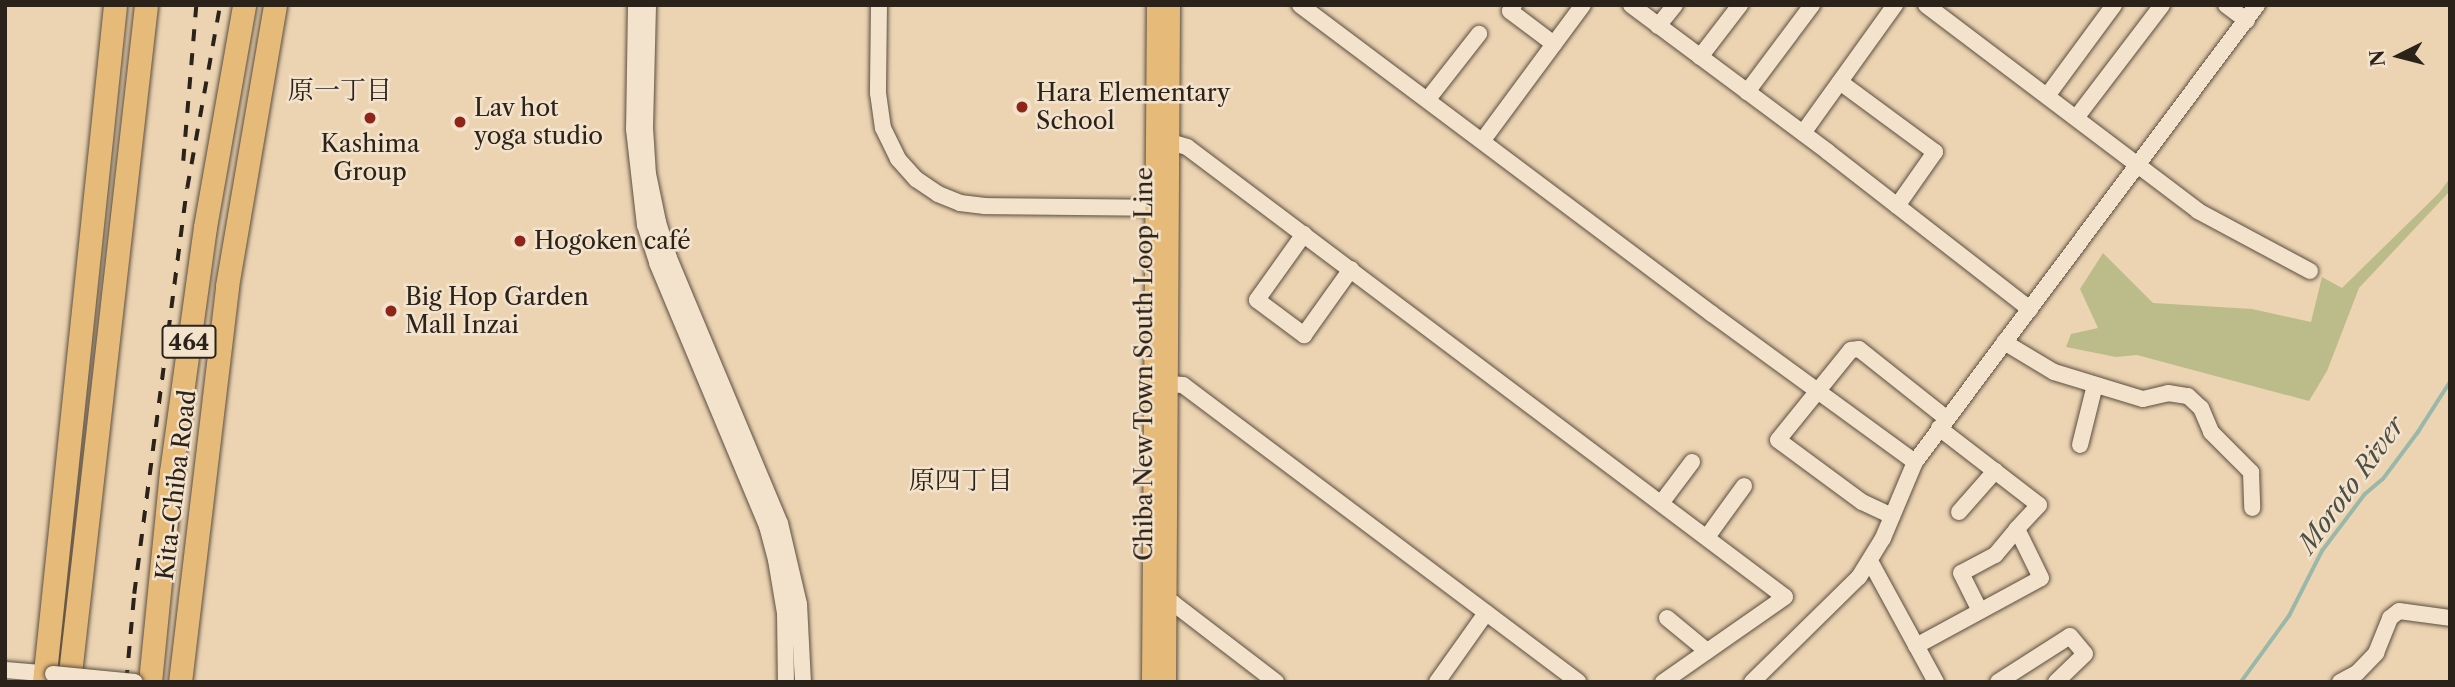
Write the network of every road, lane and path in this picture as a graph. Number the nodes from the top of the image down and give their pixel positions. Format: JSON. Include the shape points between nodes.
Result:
{"nodes":[{"id":1,"x":115,"y":5,"type":"edge"},
{"id":2,"x":127,"y":5,"type":"edge"},
{"id":3,"x":146,"y":5,"type":"edge"},
{"id":4,"x":243,"y":5,"type":"edge"},
{"id":5,"x":263,"y":5,"type":"edge"},
{"id":6,"x":275,"y":5,"type":"edge"},
{"id":7,"x":636,"y":5,"type":"edge"},
{"id":8,"x":648,"y":5,"type":"edge"},
{"id":9,"x":879,"y":5,"type":"edge"},
{"id":10,"x":1156,"y":5,"type":"edge"},
{"id":11,"x":1170,"y":5,"type":"edge"},
{"id":12,"x":1300,"y":5,"type":"edge"},
{"id":13,"x":1514,"y":5,"type":"edge"},
{"id":14,"x":1583,"y":5,"type":"edge"},
{"id":15,"x":1631,"y":5,"type":"edge"},
{"id":16,"x":1675,"y":5,"type":"edge"},
{"id":17,"x":1740,"y":5,"type":"edge"},
{"id":18,"x":1812,"y":5,"type":"edge"},
{"id":19,"x":1895,"y":5,"type":"edge"},
{"id":20,"x":1926,"y":5,"type":"edge"},
{"id":21,"x":2114,"y":5,"type":"edge"},
{"id":22,"x":2162,"y":5,"type":"edge"},
{"id":23,"x":2226,"y":5,"type":"edge"},
{"id":24,"x":2257,"y":5,"type":"edge"},
{"id":25,"x":2247,"y":21,"type":"junction"},
{"id":26,"x":1658,"y":26,"type":"junction"},
{"id":27,"x":1479,"y":34,"type":"dead end"},
{"id":28,"x":1554,"y":44,"type":"junction"},
{"id":29,"x":1700,"y":57,"type":"junction"},
{"id":30,"x":1840,"y":82,"type":"junction"},
{"id":31,"x":1747,"y":92,"type":"junction"},
{"id":32,"x":2047,"y":96,"type":"junction"},
{"id":33,"x":1428,"y":99,"type":"junction"},
{"id":34,"x":2076,"y":118,"type":"junction"},
{"id":35,"x":1803,"y":133,"type":"junction"},
{"id":36,"x":1483,"y":140,"type":"junction"},
{"id":37,"x":1170,"y":142,"type":"junction"},
{"id":38,"x":2138,"y":164,"type":"junction"},
{"id":39,"x":1897,"y":206,"type":"junction"},
{"id":40,"x":1163,"y":208,"type":"junction"},
{"id":41,"x":205,"y":227,"type":"junction"},
{"id":42,"x":1304,"y":234,"type":"junction"},
{"id":43,"x":1351,"y":269,"type":"junction"},
{"id":44,"x":2310,"y":271,"type":"dead end"},
{"id":45,"x":2030,"y":309,"type":"junction"},
{"id":46,"x":2004,"y":342,"type":"junction"},
{"id":47,"x":1169,"y":384,"type":"junction"},
{"id":48,"x":2095,"y":385,"type":"junction"},
{"id":49,"x":1816,"y":390,"type":"junction"},
{"id":50,"x":1942,"y":423,"type":"junction"},
{"id":51,"x":2080,"y":445,"type":"dead end"},
{"id":52,"x":95,"y":449,"type":"junction"},
{"id":53,"x":1692,"y":462,"type":"dead end"},
{"id":54,"x":1915,"y":462,"type":"junction"},
{"id":55,"x":1995,"y":471,"type":"junction"},
{"id":56,"x":1744,"y":486,"type":"dead end"},
{"id":57,"x":1662,"y":502,"type":"junction"},
{"id":58,"x":2252,"y":508,"type":"dead end"},
{"id":59,"x":1959,"y":512,"type":"dead end"},
{"id":60,"x":1892,"y":516,"type":"junction"},
{"id":61,"x":2017,"y":529,"type":"junction"},
{"id":62,"x":1707,"y":537,"type":"junction"},
{"id":63,"x":1870,"y":561,"type":"junction"},
{"id":64,"x":1167,"y":604,"type":"junction"},
{"id":65,"x":1980,"y":611,"type":"junction"},
{"id":66,"x":1486,"y":613,"type":"junction"},
{"id":67,"x":1667,"y":618,"type":"dead end"},
{"id":68,"x":2450,"y":618,"type":"edge"},
{"id":69,"x":1916,"y":646,"type":"junction"},
{"id":70,"x":1707,"y":651,"type":"junction"},
{"id":71,"x":5,"y":670,"type":"edge"},
{"id":72,"x":52,"y":678,"type":"edge"},
{"id":73,"x":135,"y":682,"type":"edge"},
{"id":74,"x":150,"y":682,"type":"edge"},
{"id":75,"x":180,"y":682,"type":"edge"},
{"id":76,"x":786,"y":682,"type":"edge"},
{"id":77,"x":803,"y":682,"type":"edge"},
{"id":78,"x":1151,"y":682,"type":"edge"},
{"id":79,"x":1167,"y":682,"type":"edge"},
{"id":80,"x":1276,"y":682,"type":"edge"},
{"id":81,"x":1437,"y":682,"type":"edge"},
{"id":82,"x":1578,"y":682,"type":"edge"},
{"id":83,"x":1663,"y":682,"type":"edge"},
{"id":84,"x":1752,"y":682,"type":"edge"},
{"id":85,"x":1936,"y":682,"type":"edge"},
{"id":86,"x":1998,"y":682,"type":"edge"},
{"id":87,"x":2056,"y":682,"type":"edge"},
{"id":88,"x":2340,"y":682,"type":"edge"}],
"edges":[{"from":1,"to":72,"type":"highway"},
{"from":2,"to":52,"type":"highway","via":[[91,403]]},
{"from":3,"to":52,"type":"highway"},
{"from":4,"to":41,"type":"highway","name":"Kita-Chiba Road","number":"464"},
{"from":5,"to":41,"type":"highway","via":[[223,186]]},
{"from":6,"to":75,"type":"highway","name":"Kita-Chiba Road","number":"464","via":[[227,286]]},
{"from":7,"to":76,"type":"street","via":[[634,129],[646,225],[657,263],[767,526],[785,613]]},
{"from":8,"to":77,"type":"street","via":[[645,128],[658,222],[780,523],[799,604]]},
{"from":9,"to":40,"type":"street","via":[[878,93],[883,128],[898,159],[916,179],[960,203],[985,206]]},
{"from":10,"to":40,"type":"main road","name":"Chiba New Town South Loop Line"},
{"from":11,"to":37,"type":"main road","name":"Chiba New Town South Loop Line"},
{"from":12,"to":33,"type":"street"},
{"from":13,"to":28,"type":"street","via":[[1510,11]]},
{"from":14,"to":28,"type":"street"},
{"from":15,"to":26,"type":"street"},
{"from":16,"to":26,"type":"street"},
{"from":17,"to":29,"type":"street"},
{"from":18,"to":31,"type":"street"},
{"from":19,"to":30,"type":"street"},
{"from":20,"to":32,"type":"street"},
{"from":21,"to":32,"type":"street"},
{"from":22,"to":34,"type":"street"},
{"from":23,"to":25,"type":"street"},
{"from":24,"to":25,"type":"street"},
{"from":25,"to":38,"type":"street"},
{"from":26,"to":29,"type":"street"},
{"from":27,"to":33,"type":"street"},
{"from":28,"to":36,"type":"street"},
{"from":29,"to":31,"type":"street"},
{"from":30,"to":35,"type":"street"},
{"from":30,"to":39,"type":"street","via":[[1935,152]]},
{"from":31,"to":35,"type":"street"},
{"from":32,"to":34,"type":"street"},
{"from":33,"to":36,"type":"street"},
{"from":34,"to":38,"type":"street"},
{"from":35,"to":39,"type":"street"},
{"from":36,"to":49,"type":"street"},
{"from":37,"to":40,"type":"main road","name":"Chiba New Town South Loop Line"},
{"from":37,"to":42,"type":"street","via":[[1187,147]]},
{"from":38,"to":44,"type":"street","via":[[2198,211]]},
{"from":38,"to":45,"type":"street"},
{"from":39,"to":45,"type":"street"},
{"from":40,"to":47,"type":"main road","name":"Chiba New Town South Loop Line"},
{"from":40,"to":78,"type":"main road","name":"Chiba New Town South Loop Line"},
{"from":41,"to":74,"type":"highway","name":"Kita-Chiba Road","number":"464"},
{"from":42,"to":43,"type":"street"},
{"from":42,"to":43,"type":"street","via":[[1256,300],[1304,335]]},
{"from":43,"to":57,"type":"street"},
{"from":45,"to":46,"type":"street"},
{"from":46,"to":48,"type":"street","via":[[2054,372]]},
{"from":46,"to":50,"type":"street"},
{"from":47,"to":64,"type":"main road","name":"Chiba New Town South Loop Line"},
{"from":47,"to":66,"type":"street","via":[[1183,385]]},
{"from":48,"to":51,"type":"street"},
{"from":48,"to":58,"type":"street","via":[[2143,399],[2168,393],[2188,396],[2201,408],[2211,432],[2251,472]]},
{"from":49,"to":50,"type":"street","via":[[1851,350],[1859,349]]},
{"from":49,"to":54,"type":"street"},
{"from":49,"to":60,"type":"street","via":[[1778,440],[1862,502]]},
{"from":50,"to":54,"type":"street"},
{"from":50,"to":55,"type":"street"},
{"from":52,"to":72,"type":"highway"},
{"from":53,"to":57,"type":"street"},
{"from":54,"to":60,"type":"street"},
{"from":55,"to":59,"type":"street"},
{"from":55,"to":61,"type":"street","via":[[2039,505]]},
{"from":56,"to":62,"type":"street"},
{"from":57,"to":62,"type":"street"},
{"from":60,"to":63,"type":"street"},
{"from":61,"to":65,"type":"street","via":[[1996,555],[1961,573]]},
{"from":61,"to":65,"type":"street","via":[[2041,578]]},
{"from":62,"to":70,"type":"street","via":[[1785,597]]},
{"from":63,"to":69,"type":"street"},
{"from":63,"to":84,"type":"street"},
{"from":64,"to":79,"type":"main road","name":"Chiba New Town South Loop Line"},
{"from":64,"to":80,"type":"street","via":[[1173,603]]},
{"from":65,"to":69,"type":"street"},
{"from":66,"to":81,"type":"street"},
{"from":66,"to":82,"type":"street"},
{"from":67,"to":70,"type":"street"},
{"from":68,"to":88,"type":"street","via":[[2399,611],[2389,618],[2376,653],[2357,673]]},
{"from":69,"to":85,"type":"street"},
{"from":70,"to":83,"type":"street"},
{"from":71,"to":72,"type":"street"},
{"from":72,"to":73,"type":"street","bridge":true},
{"from":86,"to":87,"type":"street","via":[[2070,636],[2085,653]]}]}
